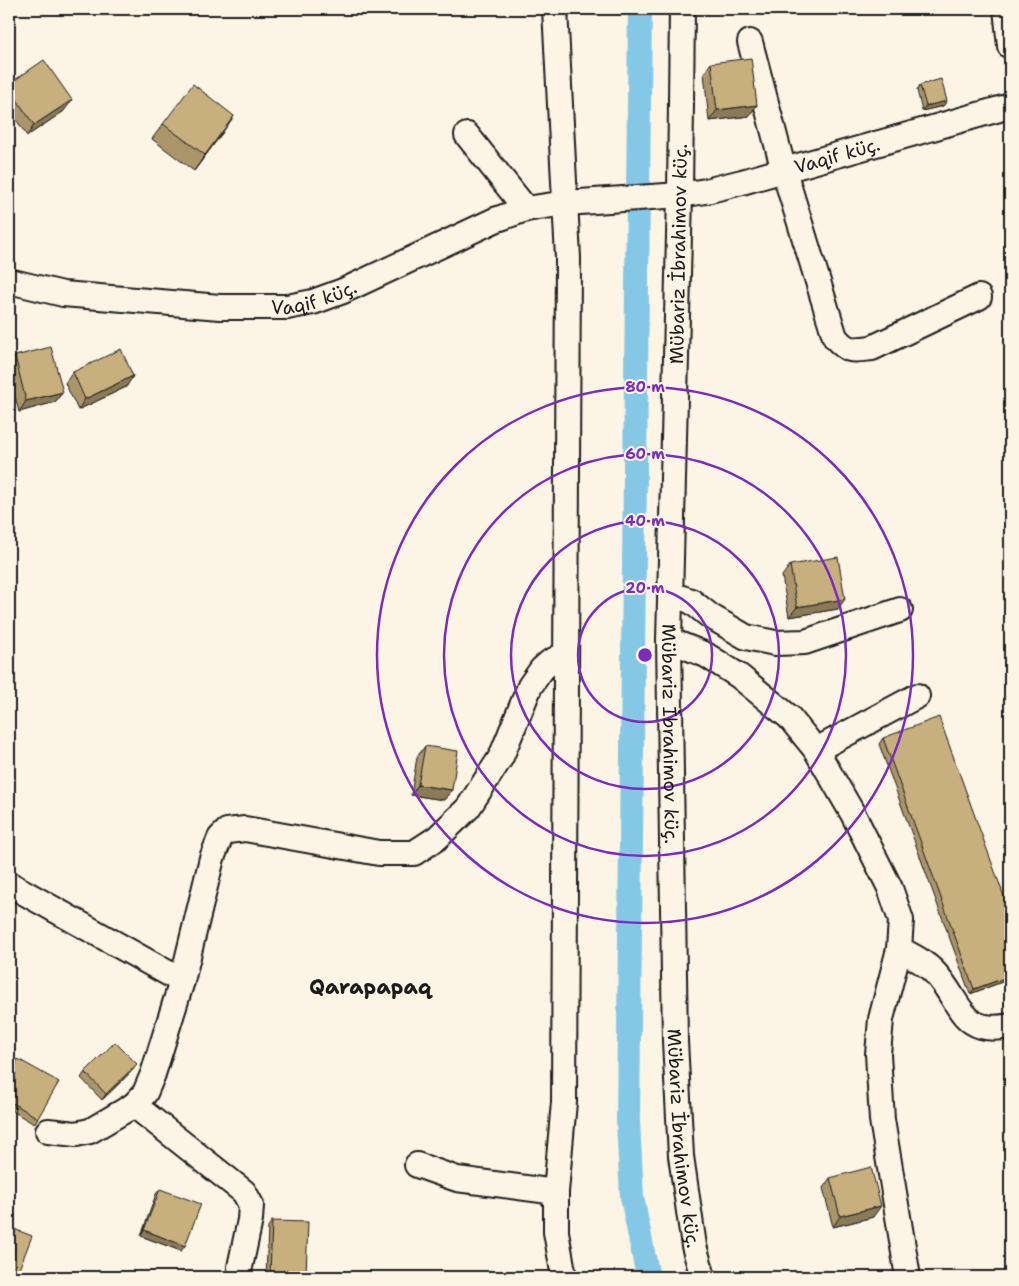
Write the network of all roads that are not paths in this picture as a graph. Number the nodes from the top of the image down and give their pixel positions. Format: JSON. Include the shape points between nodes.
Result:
{"nodes":[{"id":1,"x":556,"y":9,"type":"edge"},
{"id":2,"x":682,"y":9,"type":"edge"},
{"id":3,"x":1006,"y":9,"type":"edge"},
{"id":4,"x":750,"y":42,"type":"dead end"},
{"id":5,"x":1010,"y":46,"type":"edge"},
{"id":6,"x":1010,"y":106,"type":"edge"},
{"id":7,"x":467,"y":135,"type":"dead end"},
{"id":8,"x":784,"y":170,"type":"junction"},
{"id":9,"x":672,"y":195,"type":"junction"},
{"id":10,"x":566,"y":203,"type":"junction"},
{"id":11,"x":526,"y":208,"type":"junction"},
{"id":12,"x":9,"y":281,"type":"edge"},
{"id":13,"x":978,"y":297,"type":"dead end"},
{"id":14,"x":670,"y":594,"type":"junction"},
{"id":15,"x":900,"y":610,"type":"dead end"},
{"id":16,"x":669,"y":640,"type":"junction"},
{"id":17,"x":566,"y":654,"type":"junction"},
{"id":18,"x":917,"y":696,"type":"dead end"},
{"id":19,"x":816,"y":750,"type":"junction"},
{"id":20,"x":9,"y":884,"type":"edge"},
{"id":21,"x":899,"y":949,"type":"junction"},
{"id":22,"x":182,"y":981,"type":"junction"},
{"id":23,"x":1010,"y":1026,"type":"edge"},
{"id":24,"x":134,"y":1105,"type":"junction"},
{"id":25,"x":48,"y":1131,"type":"dead end"},
{"id":26,"x":417,"y":1165,"type":"dead end"},
{"id":27,"x":556,"y":1192,"type":"junction"},
{"id":28,"x":240,"y":1267,"type":"dead end"},
{"id":29,"x":564,"y":1277,"type":"edge"},
{"id":30,"x":703,"y":1277,"type":"edge"},
{"id":31,"x":908,"y":1277,"type":"edge"}],
"edges":[{"from":1,"to":10,"type":"street"},
{"from":2,"to":9,"type":"street","name":"Mübariz İbrahimov küç."},
{"from":3,"to":5,"type":"street"},
{"from":4,"to":8,"type":"street"},
{"from":6,"to":8,"type":"street","name":"Vaqif küç."},
{"from":7,"to":11,"type":"street"},
{"from":8,"to":9,"type":"street","name":"Vaqif küç.","via":[[706,191]]},
{"from":8,"to":13,"type":"street","via":[[835,337],[844,347],[855,350],[872,348]]},
{"from":9,"to":10,"type":"street","name":"Vaqif küç."},
{"from":9,"to":14,"type":"street","name":"Mübariz İbrahimov küç."},
{"from":10,"to":11,"type":"street","name":"Vaqif küç."},
{"from":10,"to":17,"type":"street"},
{"from":11,"to":12,"type":"street","name":"Vaqif küç.","via":[[343,291],[287,307],[220,307],[63,294]]},
{"from":14,"to":15,"type":"street","via":[[691,601],[746,637],[775,643],[805,642]]},
{"from":14,"to":16,"type":"street","name":"Mübariz İbrahimov küç."},
{"from":16,"to":19,"type":"street","via":[[706,655],[739,676],[789,717]]},
{"from":16,"to":30,"type":"street","name":"Mübariz İbrahimov küç.","via":[[675,1041],[680,1156],[694,1246]]},
{"from":17,"to":22,"type":"street","via":[[542,669],[530,686],[501,757],[468,808],[437,838],[414,853],[379,853],[245,829],[227,831],[220,838],[212,858]]},
{"from":17,"to":27,"type":"street","via":[[564,1102]]},
{"from":18,"to":19,"type":"street"},
{"from":19,"to":21,"type":"street","via":[[890,888],[901,920]]},
{"from":20,"to":22,"type":"street"},
{"from":21,"to":23,"type":"street","via":[[918,958],[935,973],[966,1018],[981,1027]]},
{"from":21,"to":31,"type":"street","via":[[881,1019],[878,1054],[882,1120]]},
{"from":22,"to":24,"type":"street","via":[[153,1074],[145,1093]]},
{"from":24,"to":25,"type":"street","via":[[90,1131],[76,1134]]},
{"from":24,"to":28,"type":"street","via":[[244,1192],[251,1205]]},
{"from":26,"to":27,"type":"street","via":[[457,1178]]},
{"from":27,"to":29,"type":"street","via":[[556,1232]]}]}
